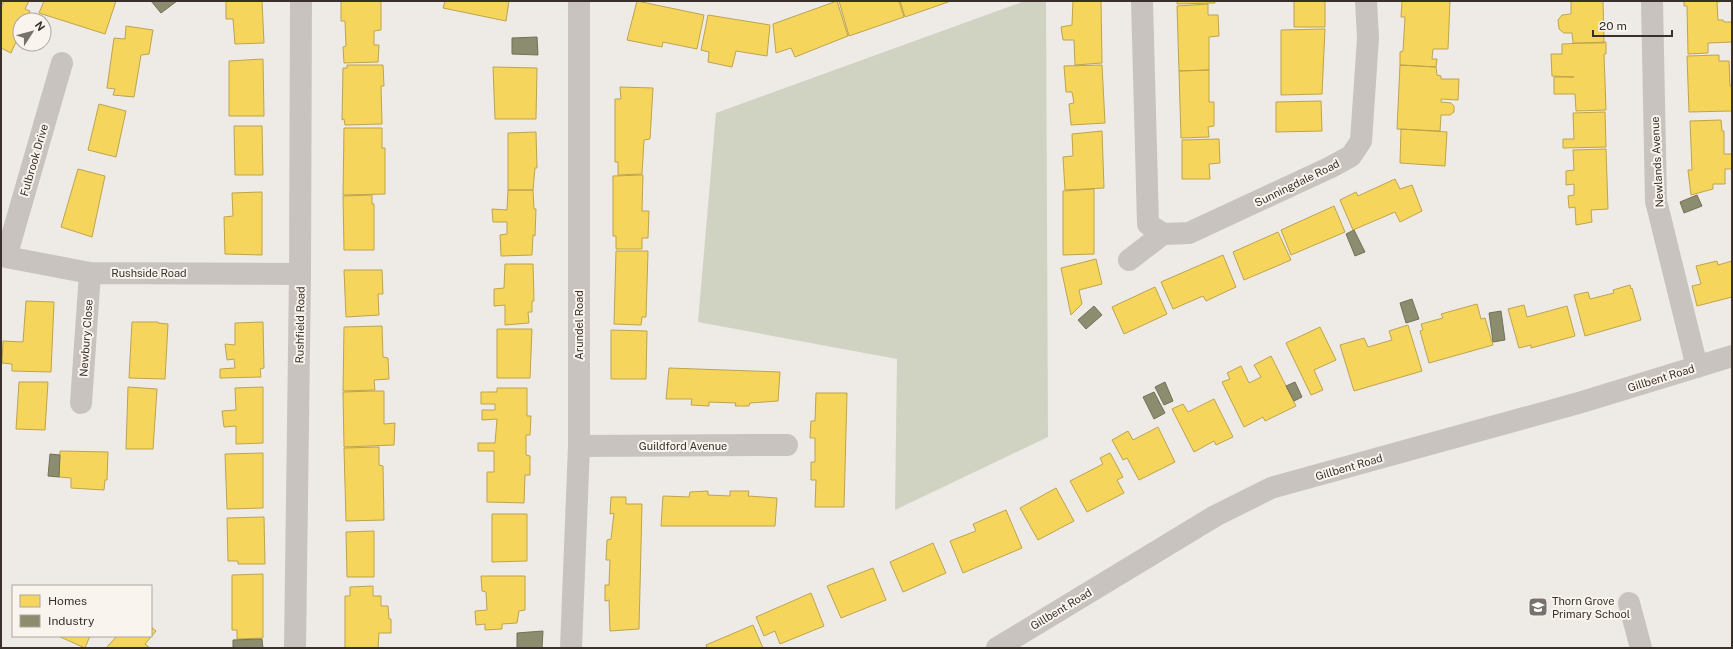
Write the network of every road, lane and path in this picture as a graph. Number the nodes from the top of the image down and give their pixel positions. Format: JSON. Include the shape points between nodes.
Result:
{"nodes":[{"id":1,"x":301,"y":1,"type":"edge"},
{"id":2,"x":579,"y":1,"type":"edge"},
{"id":3,"x":1142,"y":1,"type":"edge"},
{"id":4,"x":1366,"y":1,"type":"edge"},
{"id":5,"x":1652,"y":1,"type":"edge"},
{"id":6,"x":62,"y":63,"type":"dead end"},
{"id":7,"x":1163,"y":234,"type":"junction"},
{"id":8,"x":3,"y":255,"type":"edge"},
{"id":9,"x":1129,"y":260,"type":"dead end"},
{"id":10,"x":90,"y":273,"type":"junction"},
{"id":11,"x":300,"y":274,"type":"junction"},
{"id":12,"x":1732,"y":356,"type":"edge"},
{"id":13,"x":1697,"y":367,"type":"junction"},
{"id":14,"x":81,"y":403,"type":"dead end"},
{"id":15,"x":787,"y":445,"type":"dead end"},
{"id":16,"x":579,"y":446,"type":"junction"},
{"id":17,"x":1629,"y":603,"type":"dead end"},
{"id":18,"x":295,"y":648,"type":"edge"},
{"id":19,"x":571,"y":648,"type":"edge"},
{"id":20,"x":997,"y":648,"type":"edge"},
{"id":21,"x":1641,"y":648,"type":"edge"}],
"edges":[{"from":1,"to":11,"type":"street","name":"Rushfield Road"},
{"from":2,"to":16,"type":"street","name":"Arundel Road"},
{"from":3,"to":7,"type":"street","via":[[1148,224]]},
{"from":4,"to":7,"type":"street","name":"Sunningdale Road","via":[[1368,38],[1361,141],[1351,156],[1189,233]]},
{"from":5,"to":13,"type":"street","name":"Newlands Avenue","via":[[1656,201]]},
{"from":6,"to":8,"type":"street","name":"Fulbrook Drive"},
{"from":7,"to":9,"type":"street"},
{"from":8,"to":10,"type":"street","name":"Rushside Road"},
{"from":10,"to":11,"type":"street","name":"Rushside Road"},
{"from":10,"to":14,"type":"street","name":"Newbury Close"},
{"from":11,"to":18,"type":"street","name":"Rushfield Road"},
{"from":12,"to":13,"type":"street","name":"Gillbent Road"},
{"from":13,"to":20,"type":"street","name":"Gillbent Road","via":[[1582,402],[1271,488],[1215,516]]},
{"from":15,"to":16,"type":"street","name":"Guildford Avenue"},
{"from":16,"to":19,"type":"street","name":"Arundel Road"},
{"from":17,"to":21,"type":"street"}]}
